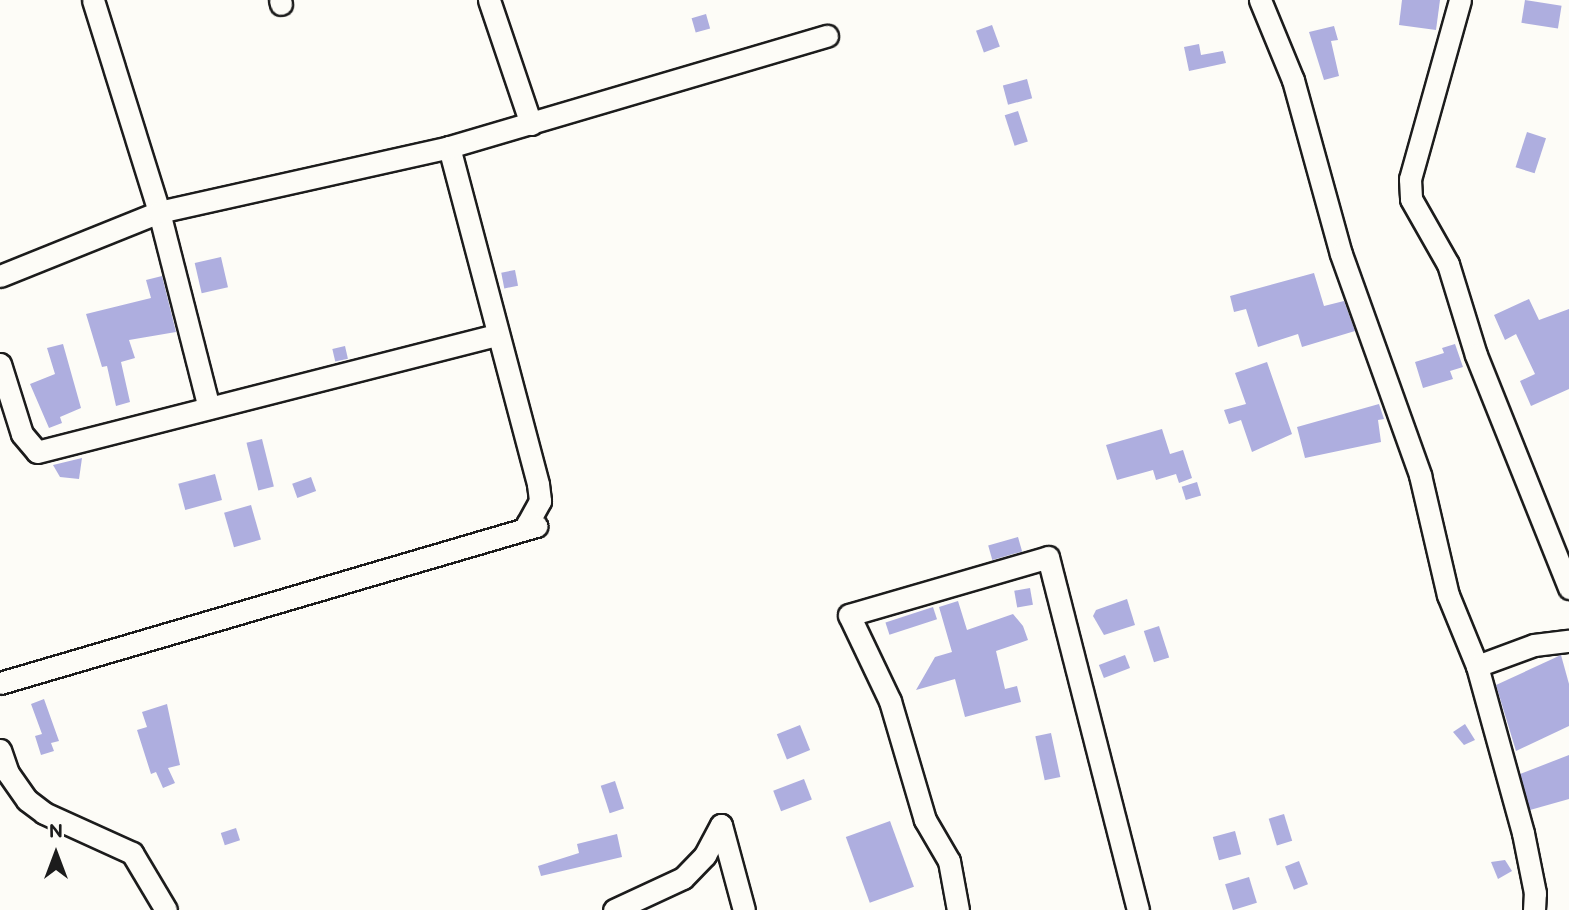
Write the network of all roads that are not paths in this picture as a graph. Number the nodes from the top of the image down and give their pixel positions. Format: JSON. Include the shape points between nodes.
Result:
{"nodes":[{"id":1,"x":93,"y":0,"type":"edge"},
{"id":2,"x":490,"y":0,"type":"edge"},
{"id":3,"x":1260,"y":0,"type":"edge"},
{"id":4,"x":1460,"y":0,"type":"edge"},
{"id":5,"x":827,"y":36,"type":"dead end"},
{"id":6,"x":531,"y":124,"type":"junction"},
{"id":7,"x":449,"y":147,"type":"junction"},
{"id":8,"x":159,"y":212,"type":"junction"},
{"id":9,"x":0,"y":276,"type":"edge"},
{"id":10,"x":497,"y":335,"type":"junction"},
{"id":11,"x":0,"y":364,"type":"edge"},
{"id":12,"x":209,"y":408,"type":"junction"},
{"id":13,"x":1569,"y":589,"type":"edge"},
{"id":14,"x":1569,"y":641,"type":"edge"},
{"id":15,"x":1477,"y":666,"type":"junction"},
{"id":16,"x":0,"y":683,"type":"edge"},
{"id":17,"x":0,"y":750,"type":"edge"},
{"id":18,"x":166,"y":910,"type":"edge"},
{"id":19,"x":614,"y":910,"type":"edge"},
{"id":20,"x":744,"y":910,"type":"edge"},
{"id":21,"x":958,"y":910,"type":"edge"},
{"id":22,"x":1138,"y":910,"type":"edge"},
{"id":23,"x":1534,"y":910,"type":"edge"}],
"edges":[{"from":1,"to":8,"type":"street"},
{"from":2,"to":6,"type":"street"},
{"from":3,"to":15,"type":"street","via":[[1293,80],[1341,254],[1420,475],[1448,595]]},
{"from":4,"to":13,"type":"street","via":[[1410,179],[1411,200],[1448,264],[1476,355]]},
{"from":5,"to":6,"type":"street"},
{"from":6,"to":7,"type":"street"},
{"from":7,"to":8,"type":"street"},
{"from":7,"to":10,"type":"street"},
{"from":8,"to":9,"type":"street"},
{"from":8,"to":12,"type":"street"},
{"from":10,"to":12,"type":"street"},
{"from":10,"to":16,"type":"street","via":[[538,484],[540,500],[527,524],[536,526]]},
{"from":11,"to":12,"type":"street","via":[[22,435],[37,452]]},
{"from":14,"to":15,"type":"street","via":[[1534,645]]},
{"from":15,"to":23,"type":"street","via":[[1523,833]]},
{"from":17,"to":18,"type":"street","via":[[8,773],[27,800],[44,813],[132,853]]},
{"from":19,"to":20,"type":"street","via":[[683,878],[705,855],[721,825]]},
{"from":21,"to":22,"type":"street","via":[[949,861],[925,820],[890,701],[849,615],[1048,557]]}]}
